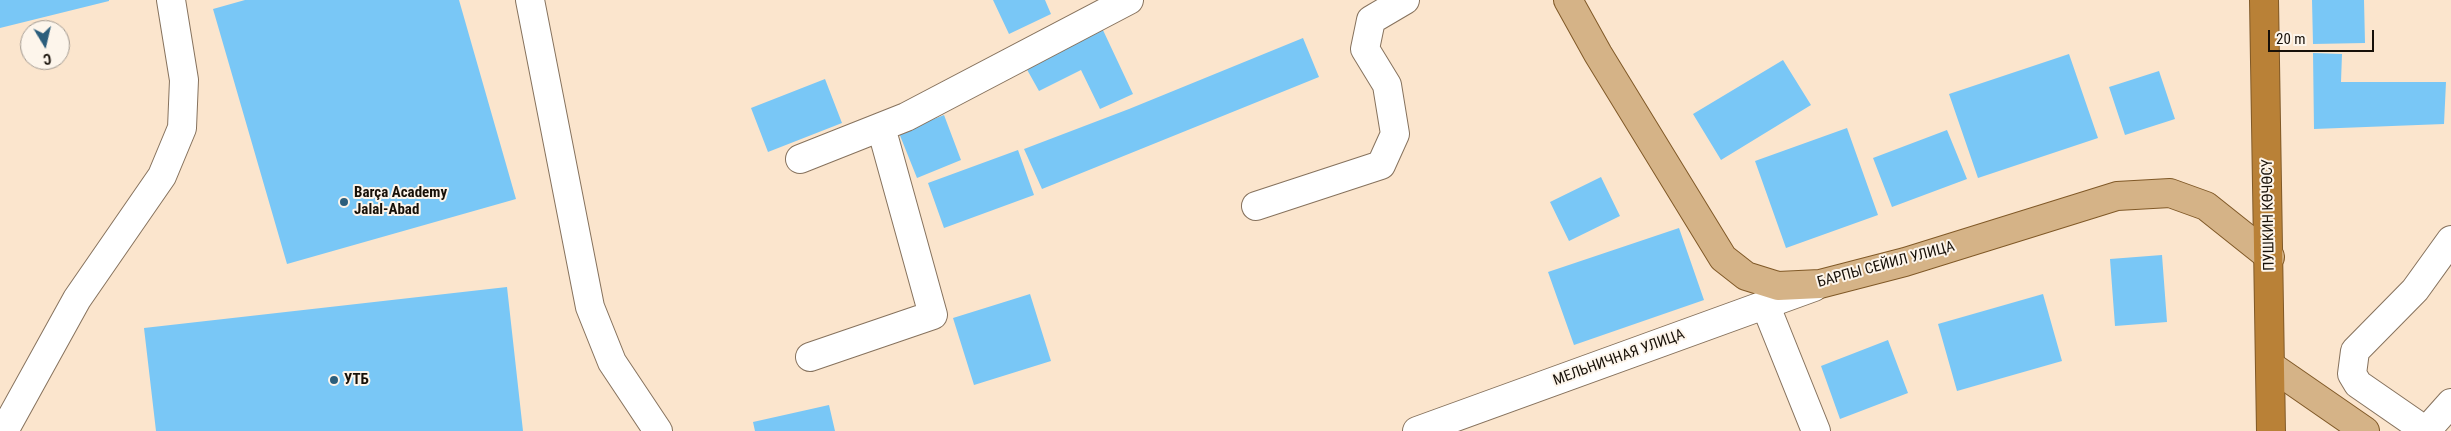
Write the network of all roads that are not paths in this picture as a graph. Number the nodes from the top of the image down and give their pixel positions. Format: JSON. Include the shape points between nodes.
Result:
{"nodes":[{"id":1,"x":171,"y":0,"type":"edge"},
{"id":2,"x":530,"y":0,"type":"edge"},
{"id":3,"x":1129,"y":0,"type":"edge"},
{"id":4,"x":1404,"y":0,"type":"edge"},
{"id":5,"x":1568,"y":0,"type":"edge"},
{"id":6,"x":2264,"y":0,"type":"edge"},
{"id":7,"x":881,"y":126,"type":"junction"},
{"id":8,"x":800,"y":158,"type":"dead end"},
{"id":9,"x":1256,"y":206,"type":"dead end"},
{"id":10,"x":2451,"y":240,"type":"edge"},
{"id":11,"x":2270,"y":257,"type":"junction"},
{"id":12,"x":1820,"y":284,"type":"junction"},
{"id":13,"x":1765,"y":304,"type":"junction"},
{"id":14,"x":810,"y":357,"type":"dead end"},
{"id":15,"x":2271,"y":366,"type":"junction"},
{"id":16,"x":2451,"y":403,"type":"edge"},
{"id":17,"x":4,"y":431,"type":"edge"},
{"id":18,"x":658,"y":431,"type":"edge"},
{"id":19,"x":1418,"y":431,"type":"edge"},
{"id":20,"x":1816,"y":431,"type":"edge"},
{"id":21,"x":2271,"y":431,"type":"edge"},
{"id":22,"x":2365,"y":431,"type":"edge"}],
"edges":[{"from":1,"to":17,"type":"street","via":[[184,80],[182,128],[162,176],[77,299]]},
{"from":2,"to":18,"type":"street","via":[[590,307],[612,362]]},
{"from":3,"to":7,"type":"street","via":[[906,117]]},
{"from":4,"to":9,"type":"street","via":[[1371,20],[1365,49],[1386,85],[1395,134],[1382,165]]},
{"from":5,"to":12,"type":"main road","name":"БАРПЫ СЕЙИЛ УЛИЦА","via":[[1724,258],[1746,276],[1778,286]]},
{"from":6,"to":11,"type":"highway","name":"ПУШКИН КӨЧӨСҮ"},
{"from":7,"to":8,"type":"street"},
{"from":7,"to":14,"type":"street","via":[[933,316]]},
{"from":10,"to":16,"type":"street","via":[[2415,290],[2355,351],[2352,374],[2358,384],[2426,431]]},
{"from":11,"to":12,"type":"main road","name":"БАРПЫ СЕЙИЛ УЛИЦА","via":[[2206,206],[2170,193],[2117,196],[1905,262]]},
{"from":11,"to":15,"type":"highway","name":"ПУШКИН КӨЧӨСҮ"},
{"from":12,"to":13,"type":"street","name":"МЕЛЬНИЧНАЯ УЛИЦА"},
{"from":13,"to":19,"type":"street","name":"МЕЛЬНИЧНАЯ УЛИЦА"},
{"from":13,"to":20,"type":"street"},
{"from":15,"to":21,"type":"highway","name":"ПУШКИН КӨЧӨСҮ"},
{"from":15,"to":22,"type":"main road"}]}
